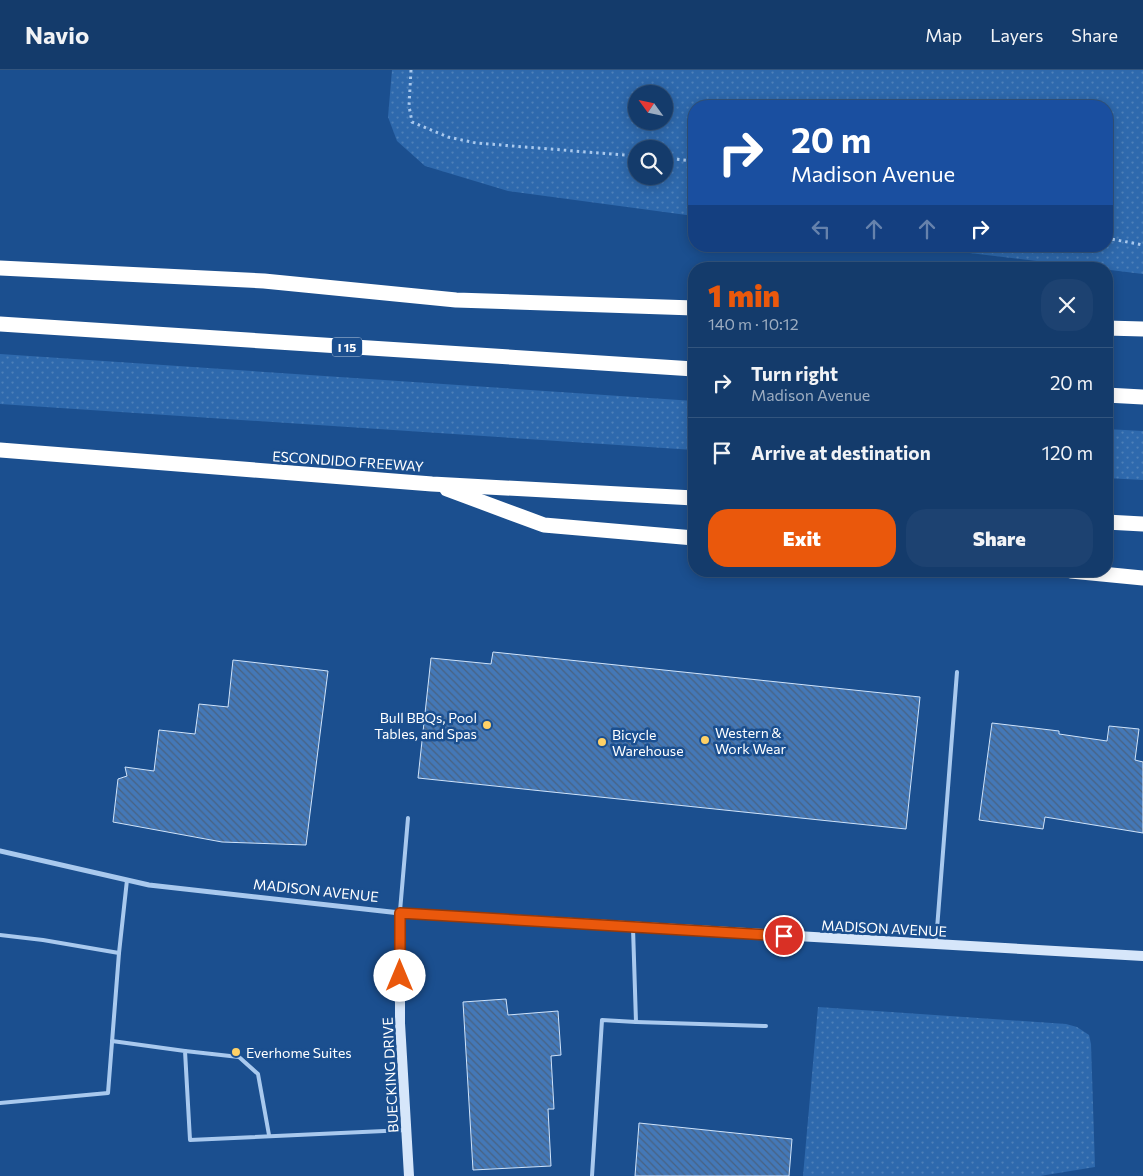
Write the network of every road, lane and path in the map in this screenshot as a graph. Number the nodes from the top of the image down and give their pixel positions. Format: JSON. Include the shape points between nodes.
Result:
{"nodes":[{"id":1,"x":411,"y":70,"type":"edge"},
{"id":2,"x":628,"y":155,"type":"edge"},
{"id":3,"x":673,"y":159,"type":"edge"},
{"id":4,"x":688,"y":160,"type":"edge"},
{"id":5,"x":1113,"y":239,"type":"edge"},
{"id":6,"x":1143,"y":245,"type":"edge"},
{"id":7,"x":0,"y":268,"type":"edge"},
{"id":8,"x":688,"y":308,"type":"edge"},
{"id":9,"x":0,"y":324,"type":"edge"},
{"id":10,"x":1113,"y":328,"type":"edge"},
{"id":11,"x":1143,"y":329,"type":"edge"},
{"id":12,"x":688,"y":369,"type":"edge"},
{"id":13,"x":1113,"y":395,"type":"edge"},
{"id":14,"x":1143,"y":397,"type":"edge"},
{"id":15,"x":0,"y":450,"type":"edge"},
{"id":16,"x":432,"y":484,"type":"junction"},
{"id":17,"x":688,"y":498,"type":"edge"},
{"id":18,"x":1113,"y":522,"type":"edge"},
{"id":19,"x":1143,"y":524,"type":"edge"},
{"id":20,"x":688,"y":537,"type":"edge"},
{"id":21,"x":1113,"y":575,"type":"edge"},
{"id":22,"x":1143,"y":578,"type":"edge"},
{"id":23,"x":956,"y":672,"type":"dead end"},
{"id":24,"x":408,"y":818,"type":"dead end"},
{"id":25,"x":0,"y":851,"type":"edge"},
{"id":26,"x":127,"y":880,"type":"junction"},
{"id":27,"x":400,"y":913,"type":"junction"},
{"id":28,"x":633,"y":928,"type":"junction"},
{"id":29,"x":0,"y":935,"type":"edge"},
{"id":30,"x":936,"y":944,"type":"junction"},
{"id":31,"x":119,"y":953,"type":"junction"},
{"id":32,"x":1143,"y":956,"type":"edge"},
{"id":33,"x":636,"y":1022,"type":"junction"},
{"id":34,"x":766,"y":1026,"type":"dead end"},
{"id":35,"x":112,"y":1041,"type":"junction"},
{"id":36,"x":185,"y":1051,"type":"junction"},
{"id":37,"x":0,"y":1103,"type":"edge"},
{"id":38,"x":406,"y":1130,"type":"junction"},
{"id":39,"x":269,"y":1135,"type":"junction"},
{"id":40,"x":409,"y":1176,"type":"edge"},
{"id":41,"x":592,"y":1176,"type":"edge"}],
"edges":[{"from":1,"to":2,"type":"path","via":[[409,106],[412,122],[448,137],[476,143]]},
{"from":3,"to":4,"type":"path"},
{"from":5,"to":6,"type":"path"},
{"from":7,"to":8,"type":"highway","via":[[264,281],[456,300]]},
{"from":9,"to":12,"type":"highway","number":"I 15"},
{"from":10,"to":11,"type":"highway"},
{"from":13,"to":14,"type":"highway"},
{"from":15,"to":16,"type":"highway","name":"ESCONDIDO FREEWAY"},
{"from":16,"to":17,"type":"highway","name":"ESCONDIDO FREEWAY"},
{"from":16,"to":20,"type":"highway","via":[[544,525]]},
{"from":18,"to":19,"type":"highway"},
{"from":21,"to":22,"type":"highway"},
{"from":23,"to":30,"type":"lane"},
{"from":24,"to":27,"type":"lane"},
{"from":25,"to":26,"type":"street","name":"MADISON AVENUE"},
{"from":26,"to":27,"type":"street","name":"MADISON AVENUE"},
{"from":26,"to":31,"type":"lane"},
{"from":27,"to":28,"type":"street","name":"MADISON AVENUE"},
{"from":27,"to":38,"type":"street","name":"BUECKING DRIVE","via":[[400,1023]]},
{"from":28,"to":30,"type":"street","name":"MADISON AVENUE"},
{"from":28,"to":33,"type":"lane"},
{"from":29,"to":31,"type":"lane"},
{"from":30,"to":32,"type":"street","name":"MADISON AVENUE"},
{"from":31,"to":35,"type":"lane"},
{"from":33,"to":34,"type":"lane"},
{"from":33,"to":41,"type":"lane","via":[[602,1020]]},
{"from":35,"to":36,"type":"lane"},
{"from":35,"to":37,"type":"lane","via":[[108,1093]]},
{"from":36,"to":39,"type":"lane","via":[[239,1057],[258,1074]]},
{"from":36,"to":39,"type":"lane","via":[[190,1140]]},
{"from":38,"to":39,"type":"lane"},
{"from":38,"to":40,"type":"street","name":"BUECKING DRIVE"}]}
